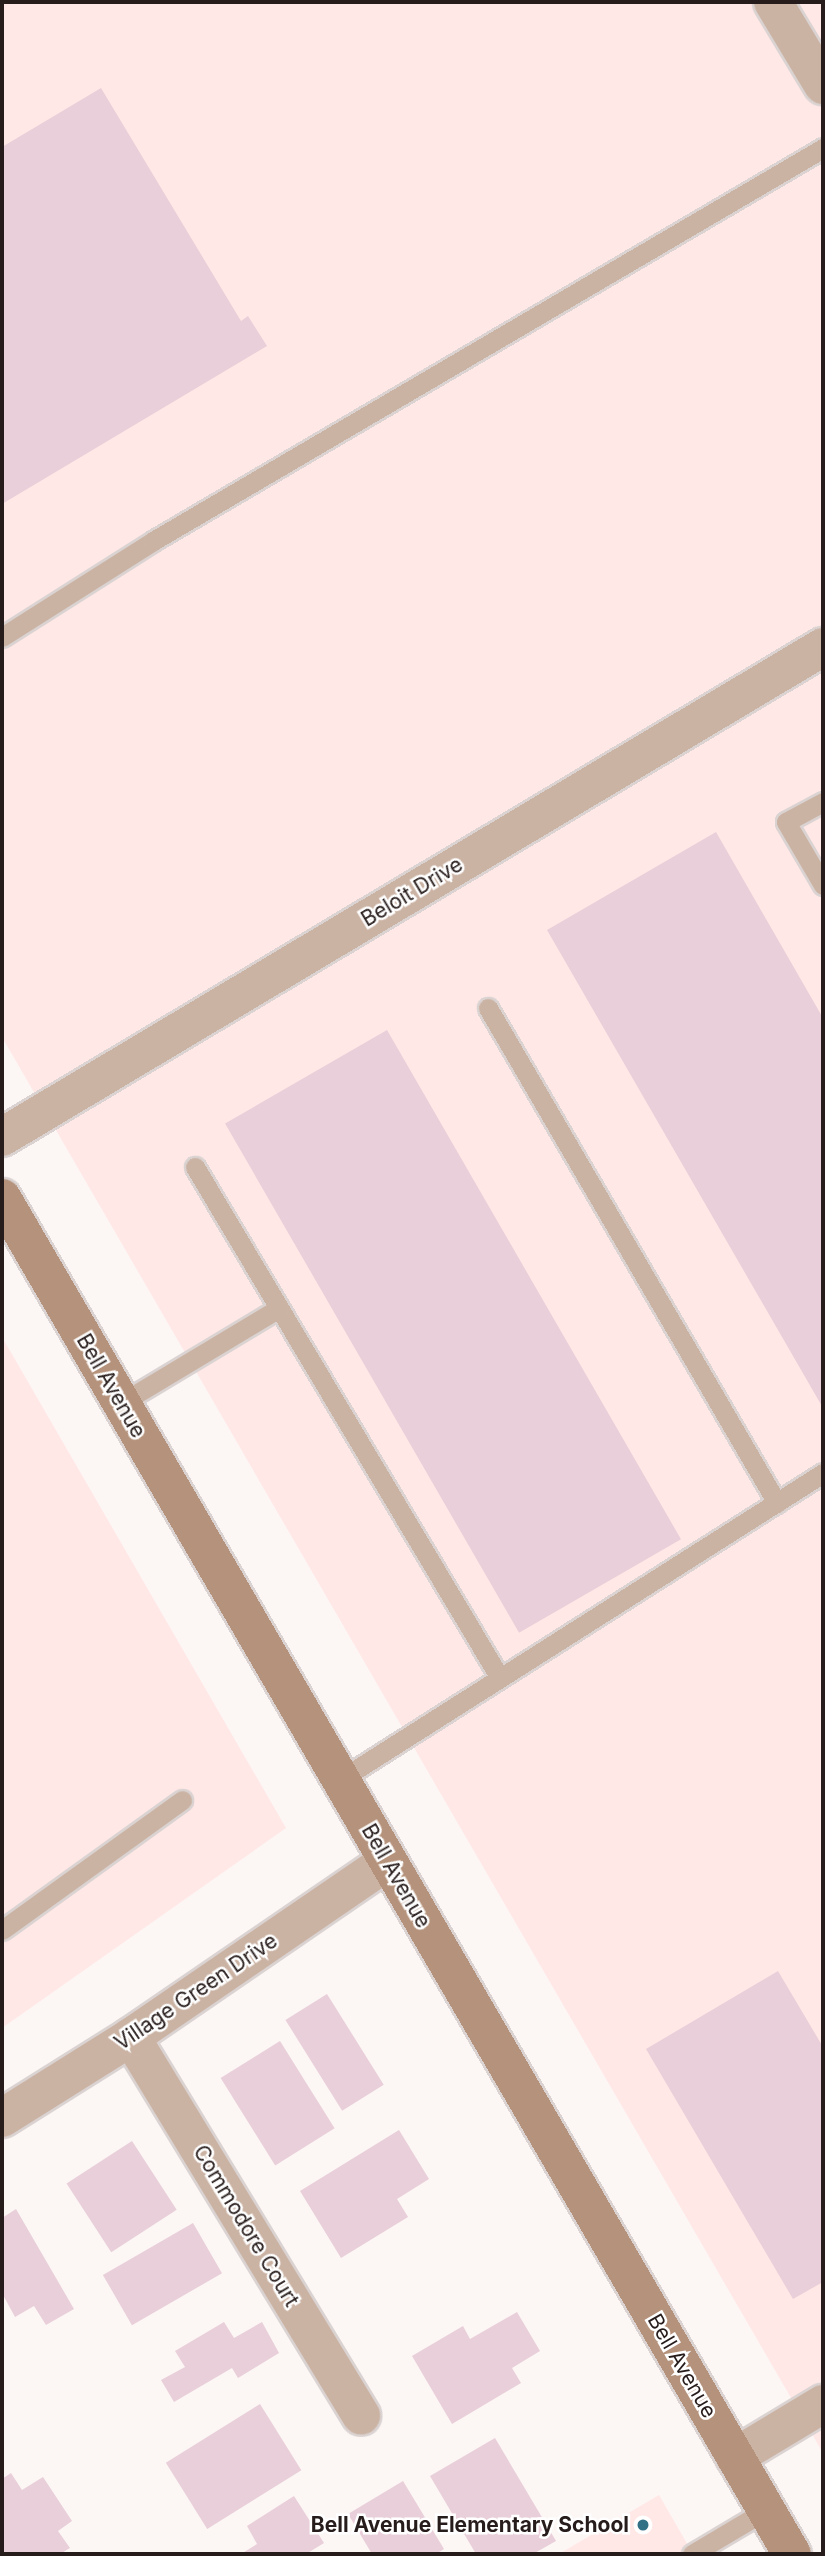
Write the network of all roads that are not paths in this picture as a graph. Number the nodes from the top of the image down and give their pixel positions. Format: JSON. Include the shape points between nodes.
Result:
{"nodes":[{"id":1,"x":773,"y":2,"type":"edge"},
{"id":2,"x":823,"y":85,"type":"edge"},
{"id":3,"x":823,"y":148,"type":"edge"},
{"id":4,"x":2,"y":636,"type":"edge"},
{"id":5,"x":823,"y":647,"type":"edge"},
{"id":6,"x":823,"y":802,"type":"edge"},
{"id":7,"x":823,"y":885,"type":"edge"},
{"id":8,"x":488,"y":1008,"type":"dead end"},
{"id":9,"x":2,"y":1137,"type":"edge"},
{"id":10,"x":195,"y":1167,"type":"dead end"},
{"id":11,"x":2,"y":1198,"type":"edge"},
{"id":12,"x":279,"y":1308,"type":"junction"},
{"id":13,"x":121,"y":1403,"type":"junction"},
{"id":14,"x":823,"y":1473,"type":"edge"},
{"id":15,"x":777,"y":1503,"type":"junction"},
{"id":16,"x":500,"y":1678,"type":"junction"},
{"id":17,"x":341,"y":1779,"type":"junction"},
{"id":18,"x":183,"y":1800,"type":"dead end"},
{"id":19,"x":387,"y":1862,"type":"junction"},
{"id":20,"x":2,"y":1930,"type":"edge"},
{"id":21,"x":131,"y":2036,"type":"junction"},
{"id":22,"x":2,"y":2118,"type":"edge"},
{"id":23,"x":823,"y":2404,"type":"edge"},
{"id":24,"x":361,"y":2416,"type":"dead end"},
{"id":25,"x":735,"y":2457,"type":"junction"},
{"id":26,"x":766,"y":2510,"type":"junction"},
{"id":27,"x":692,"y":2554,"type":"edge"},
{"id":28,"x":792,"y":2554,"type":"edge"}],
"edges":[{"from":1,"to":2,"type":"street"},
{"from":3,"to":4,"type":"lane","via":[[153,541]]},
{"from":5,"to":9,"type":"street","name":"Beloit Drive"},
{"from":6,"to":7,"type":"lane","via":[[786,822]]},
{"from":8,"to":15,"type":"lane"},
{"from":10,"to":12,"type":"lane"},
{"from":11,"to":13,"type":"main road","name":"Bell Avenue"},
{"from":12,"to":13,"type":"lane"},
{"from":12,"to":16,"type":"lane"},
{"from":13,"to":17,"type":"main road","name":"Bell Avenue"},
{"from":14,"to":15,"type":"lane"},
{"from":15,"to":16,"type":"lane"},
{"from":16,"to":17,"type":"lane"},
{"from":17,"to":19,"type":"main road","name":"Bell Avenue"},
{"from":18,"to":20,"type":"lane"},
{"from":19,"to":21,"type":"street","name":"Village Green Drive"},
{"from":19,"to":25,"type":"main road","name":"Bell Avenue"},
{"from":21,"to":22,"type":"street","name":"Village Green Drive"},
{"from":21,"to":24,"type":"street","name":"Commodore Court"},
{"from":23,"to":25,"type":"street"},
{"from":25,"to":26,"type":"main road","name":"Bell Avenue"},
{"from":26,"to":27,"type":"lane"},
{"from":26,"to":28,"type":"main road","name":"Bell Avenue"}]}
